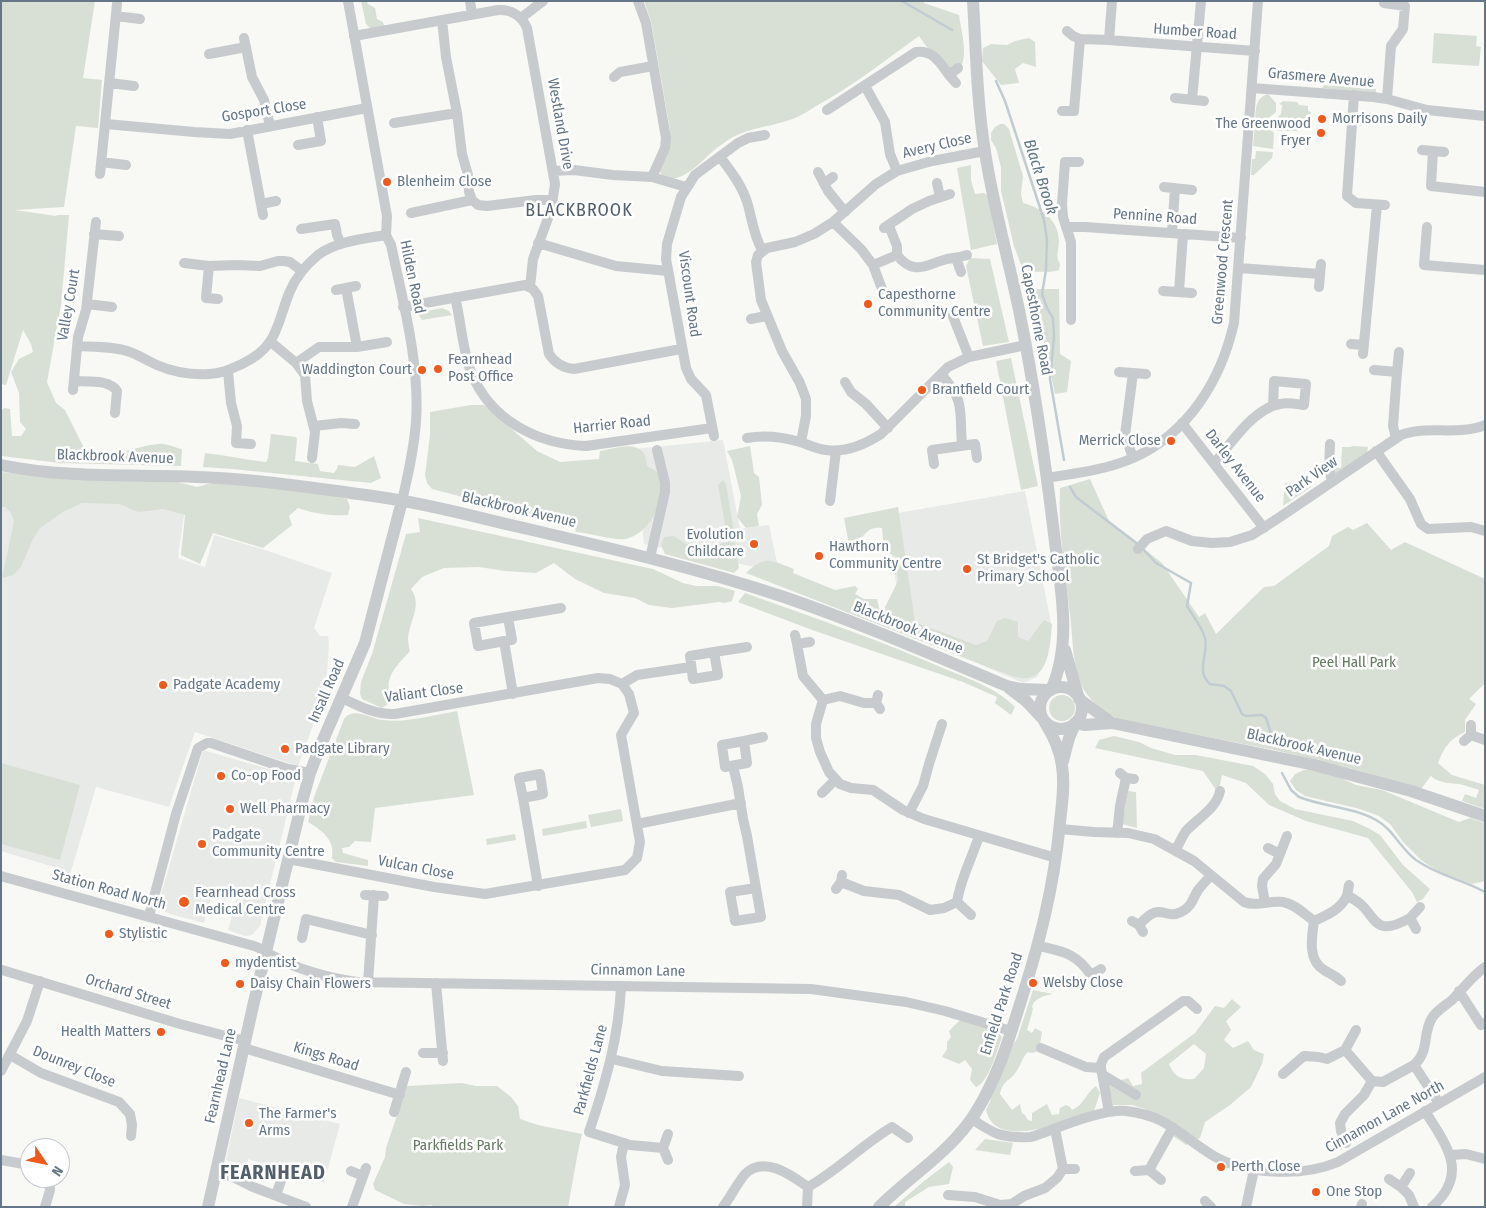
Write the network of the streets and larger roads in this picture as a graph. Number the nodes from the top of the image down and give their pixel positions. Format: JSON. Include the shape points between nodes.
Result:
{"nodes":[{"id":1,"x":348,"y":1,"type":"edge"},
{"id":2,"x":470,"y":1,"type":"edge"},
{"id":3,"x":544,"y":1,"type":"edge"},
{"id":4,"x":638,"y":1,"type":"edge"},
{"id":5,"x":973,"y":1,"type":"edge"},
{"id":6,"x":1201,"y":1,"type":"edge"},
{"id":7,"x":1258,"y":1,"type":"edge"},
{"id":8,"x":1112,"y":3,"type":"edge"},
{"id":9,"x":1389,"y":3,"type":"edge"},
{"id":10,"x":118,"y":4,"type":"dead end"},
{"id":11,"x":1123,"y":6,"type":"dead end"},
{"id":12,"x":472,"y":14,"type":"junction"},
{"id":13,"x":116,"y":16,"type":"junction"},
{"id":14,"x":521,"y":18,"type":"junction"},
{"id":15,"x":140,"y":19,"type":"dead end"},
{"id":16,"x":442,"y":20,"type":"junction"},
{"id":17,"x":1067,"y":30,"type":"dead end"},
{"id":18,"x":354,"y":36,"type":"junction"},
{"id":19,"x":1080,"y":39,"type":"junction"},
{"id":20,"x":1108,"y":40,"type":"junction"},
{"id":21,"x":1197,"y":47,"type":"junction"},
{"id":22,"x":1255,"y":52,"type":"junction"},
{"id":23,"x":209,"y":54,"type":"dead end"},
{"id":24,"x":653,"y":66,"type":"junction"},
{"id":25,"x":958,"y":68,"type":"dead end"},
{"id":26,"x":613,"y":79,"type":"dead end"},
{"id":27,"x":110,"y":83,"type":"junction"},
{"id":28,"x":134,"y":86,"type":"dead end"},
{"id":29,"x":865,"y":86,"type":"junction"},
{"id":30,"x":1252,"y":88,"type":"junction"},
{"id":31,"x":1354,"y":95,"type":"junction"},
{"id":32,"x":1175,"y":98,"type":"dead end"},
{"id":33,"x":1387,"y":99,"type":"junction"},
{"id":34,"x":1192,"y":100,"type":"junction"},
{"id":35,"x":1204,"y":101,"type":"dead end"},
{"id":36,"x":367,"y":108,"type":"junction"},
{"id":37,"x":827,"y":110,"type":"dead end"},
{"id":38,"x":1062,"y":111,"type":"dead end"},
{"id":39,"x":457,"y":113,"type":"junction"},
{"id":40,"x":1485,"y":116,"type":"edge"},
{"id":41,"x":317,"y":117,"type":"junction"},
{"id":42,"x":106,"y":124,"type":"junction"},
{"id":43,"x":392,"y":124,"type":"dead end"},
{"id":44,"x":270,"y":126,"type":"junction"},
{"id":45,"x":247,"y":130,"type":"junction"},
{"id":46,"x":765,"y":135,"type":"dead end"},
{"id":47,"x":298,"y":145,"type":"dead end"},
{"id":48,"x":985,"y":151,"type":"junction"},
{"id":49,"x":1433,"y":151,"type":"dead end"},
{"id":50,"x":720,"y":157,"type":"junction"},
{"id":51,"x":101,"y":162,"type":"junction"},
{"id":52,"x":1079,"y":162,"type":"dead end"},
{"id":53,"x":126,"y":165,"type":"dead end"},
{"id":54,"x":554,"y":171,"type":"junction"},
{"id":55,"x":897,"y":171,"type":"junction"},
{"id":56,"x":818,"y":172,"type":"dead end"},
{"id":57,"x":100,"y":174,"type":"dead end"},
{"id":58,"x":652,"y":177,"type":"junction"},
{"id":59,"x":833,"y":177,"type":"dead end"},
{"id":60,"x":937,"y":183,"type":"dead end"},
{"id":61,"x":824,"y":184,"type":"junction"},
{"id":62,"x":686,"y":187,"type":"junction"},
{"id":63,"x":1164,"y":187,"type":"dead end"},
{"id":64,"x":1175,"y":188,"type":"junction"},
{"id":65,"x":1192,"y":190,"type":"dead end"},
{"id":66,"x":1485,"y":192,"type":"edge"},
{"id":67,"x":950,"y":194,"type":"dead end"},
{"id":68,"x":940,"y":197,"type":"junction"},
{"id":69,"x":472,"y":200,"type":"junction"},
{"id":70,"x":552,"y":200,"type":"junction"},
{"id":71,"x":276,"y":201,"type":"dead end"},
{"id":72,"x":261,"y":204,"type":"junction"},
{"id":73,"x":845,"y":212,"type":"junction"},
{"id":74,"x":409,"y":213,"type":"dead end"},
{"id":75,"x":263,"y":215,"type":"dead end"},
{"id":76,"x":96,"y":222,"type":"dead end"},
{"id":77,"x":833,"y":222,"type":"junction"},
{"id":78,"x":1427,"y":227,"type":"dead end"},
{"id":79,"x":1067,"y":228,"type":"junction"},
{"id":80,"x":301,"y":229,"type":"dead end"},
{"id":81,"x":1172,"y":233,"type":"junction"},
{"id":82,"x":94,"y":234,"type":"junction"},
{"id":83,"x":1183,"y":234,"type":"junction"},
{"id":84,"x":386,"y":235,"type":"junction"},
{"id":85,"x":119,"y":236,"type":"dead end"},
{"id":86,"x":1241,"y":238,"type":"junction"},
{"id":87,"x":538,"y":243,"type":"junction"},
{"id":88,"x":341,"y":244,"type":"junction"},
{"id":89,"x":762,"y":250,"type":"junction"},
{"id":90,"x":967,"y":255,"type":"dead end"},
{"id":91,"x":897,"y":256,"type":"junction"},
{"id":92,"x":956,"y":258,"type":"junction"},
{"id":93,"x":184,"y":263,"type":"dead end"},
{"id":94,"x":873,"y":265,"type":"junction"},
{"id":95,"x":209,"y":266,"type":"junction"},
{"id":96,"x":1239,"y":268,"type":"junction"},
{"id":97,"x":1485,"y":270,"type":"edge"},
{"id":98,"x":302,"y":271,"type":"junction"},
{"id":99,"x":668,"y":271,"type":"junction"},
{"id":100,"x":960,"y":272,"type":"dead end"},
{"id":101,"x":530,"y":287,"type":"junction"},
{"id":102,"x":1319,"y":287,"type":"dead end"},
{"id":103,"x":346,"y":288,"type":"dead end"},
{"id":104,"x":882,"y":289,"type":"dead end"},
{"id":105,"x":1163,"y":291,"type":"dead end"},
{"id":106,"x":1179,"y":292,"type":"junction"},
{"id":107,"x":1192,"y":293,"type":"dead end"},
{"id":108,"x":455,"y":297,"type":"junction"},
{"id":109,"x":218,"y":299,"type":"dead end"},
{"id":110,"x":87,"y":304,"type":"junction"},
{"id":111,"x":112,"y":306,"type":"dead end"},
{"id":112,"x":403,"y":307,"type":"junction"},
{"id":113,"x":952,"y":314,"type":"dead end"},
{"id":114,"x":766,"y":316,"type":"junction"},
{"id":115,"x":751,"y":319,"type":"dead end"},
{"id":116,"x":1072,"y":320,"type":"dead end"},
{"id":117,"x":271,"y":342,"type":"junction"},
{"id":118,"x":387,"y":342,"type":"dead end"},
{"id":119,"x":1351,"y":344,"type":"dead end"},
{"id":120,"x":1026,"y":345,"type":"junction"},
{"id":121,"x":77,"y":346,"type":"junction"},
{"id":122,"x":357,"y":347,"type":"junction"},
{"id":123,"x":682,"y":349,"type":"junction"},
{"id":124,"x":1399,"y":352,"type":"dead end"},
{"id":125,"x":969,"y":357,"type":"junction"},
{"id":126,"x":296,"y":363,"type":"junction"},
{"id":127,"x":1374,"y":370,"type":"dead end"},
{"id":128,"x":228,"y":371,"type":"junction"},
{"id":129,"x":1119,"y":372,"type":"dead end"},
{"id":130,"x":1397,"y":372,"type":"junction"},
{"id":131,"x":1133,"y":373,"type":"junction"},
{"id":132,"x":941,"y":374,"type":"junction"},
{"id":133,"x":1146,"y":374,"type":"dead end"},
{"id":134,"x":844,"y":382,"type":"dead end"},
{"id":135,"x":876,"y":399,"type":"dead end"},
{"id":136,"x":1273,"y":406,"type":"dead end"},
{"id":137,"x":868,"y":407,"type":"junction"},
{"id":138,"x":115,"y":413,"type":"dead end"},
{"id":139,"x":1182,"y":423,"type":"junction"},
{"id":140,"x":355,"y":424,"type":"dead end"},
{"id":141,"x":314,"y":426,"type":"junction"},
{"id":142,"x":1484,"y":427,"type":"edge"},
{"id":143,"x":888,"y":428,"type":"junction"},
{"id":144,"x":713,"y":432,"type":"joint"},
{"id":145,"x":746,"y":438,"type":"dead end"},
{"id":146,"x":1396,"y":438,"type":"junction"},
{"id":147,"x":801,"y":442,"type":"junction"},
{"id":148,"x":251,"y":444,"type":"dead end"},
{"id":149,"x":1330,"y":444,"type":"dead end"},
{"id":150,"x":962,"y":445,"type":"junction"},
{"id":151,"x":657,"y":450,"type":"dead end"},
{"id":152,"x":836,"y":451,"type":"junction"},
{"id":153,"x":1376,"y":451,"type":"junction"},
{"id":154,"x":312,"y":458,"type":"dead end"},
{"id":155,"x":977,"y":458,"type":"dead end"},
{"id":156,"x":1133,"y":458,"type":"junction"},
{"id":157,"x":1,"y":464,"type":"edge"},
{"id":158,"x":934,"y":464,"type":"dead end"},
{"id":159,"x":1214,"y":464,"type":"junction"},
{"id":160,"x":1047,"y":478,"type":"junction"},
{"id":161,"x":1332,"y":481,"type":"junction"},
{"id":162,"x":402,"y":501,"type":"junction"},
{"id":163,"x":830,"y":501,"type":"dead end"},
{"id":164,"x":1264,"y":528,"type":"junction"},
{"id":165,"x":1485,"y":531,"type":"edge"},
{"id":166,"x":1138,"y":549,"type":"dead end"},
{"id":167,"x":650,"y":558,"type":"junction"},
{"id":168,"x":561,"y":608,"type":"dead end"},
{"id":169,"x":508,"y":617,"type":"junction"},
{"id":170,"x":504,"y":641,"type":"junction"},
{"id":171,"x":810,"y":642,"type":"dead end"},
{"id":172,"x":1063,"y":646,"type":"junction"},
{"id":173,"x":747,"y":647,"type":"dead end"},
{"id":174,"x":714,"y":652,"type":"junction"},
{"id":175,"x":691,"y":667,"type":"junction"},
{"id":176,"x":622,"y":684,"type":"junction"},
{"id":177,"x":1007,"y":686,"type":"junction"},
{"id":178,"x":1051,"y":690,"type":"junction"},
{"id":179,"x":513,"y":694,"type":"junction"},
{"id":180,"x":342,"y":698,"type":"junction"},
{"id":181,"x":1078,"y":698,"type":"junction"},
{"id":182,"x":823,"y":700,"type":"junction"},
{"id":183,"x":878,"y":702,"type":"dead end"},
{"id":184,"x":1043,"y":720,"type":"junction"},
{"id":185,"x":1112,"y":723,"type":"junction"},
{"id":186,"x":942,"y":724,"type":"dead end"},
{"id":187,"x":1075,"y":724,"type":"junction"},
{"id":188,"x":1469,"y":734,"type":"dead end"},
{"id":189,"x":763,"y":737,"type":"dead end"},
{"id":190,"x":1485,"y":740,"type":"edge"},
{"id":191,"x":744,"y":741,"type":"junction"},
{"id":192,"x":733,"y":766,"type":"junction"},
{"id":193,"x":1062,"y":766,"type":"junction"},
{"id":194,"x":310,"y":773,"type":"junction"},
{"id":195,"x":1127,"y":777,"type":"dead end"},
{"id":196,"x":835,"y":780,"type":"junction"},
{"id":197,"x":822,"y":793,"type":"dead end"},
{"id":198,"x":523,"y":798,"type":"dead end"},
{"id":199,"x":1220,"y":799,"type":"dead end"},
{"id":200,"x":741,"y":803,"type":"junction"},
{"id":201,"x":909,"y":813,"type":"junction"},
{"id":202,"x":1485,"y":816,"type":"edge"},
{"id":203,"x":636,"y":824,"type":"junction"},
{"id":204,"x":1060,"y":829,"type":"junction"},
{"id":205,"x":1118,"y":833,"type":"junction"},
{"id":206,"x":978,"y":836,"type":"junction"},
{"id":207,"x":1287,"y":836,"type":"dead end"},
{"id":208,"x":1268,"y":848,"type":"dead end"},
{"id":209,"x":1176,"y":850,"type":"junction"},
{"id":210,"x":1280,"y":854,"type":"junction"},
{"id":211,"x":1056,"y":858,"type":"junction"},
{"id":212,"x":288,"y":859,"type":"junction"},
{"id":213,"x":1211,"y":875,"type":"junction"},
{"id":214,"x":1,"y":876,"type":"edge"},
{"id":215,"x":839,"y":882,"type":"dead end"},
{"id":216,"x":1349,"y":885,"type":"dead end"},
{"id":217,"x":538,"y":886,"type":"junction"},
{"id":218,"x":756,"y":888,"type":"dead end"},
{"id":219,"x":374,"y":895,"type":"dead end"},
{"id":220,"x":1347,"y":896,"type":"junction"},
{"id":221,"x":957,"y":902,"type":"junction"},
{"id":222,"x":1265,"y":902,"type":"junction"},
{"id":223,"x":1420,"y":907,"type":"dead end"},
{"id":224,"x":971,"y":915,"type":"dead end"},
{"id":225,"x":149,"y":916,"type":"junction"},
{"id":226,"x":1410,"y":918,"type":"junction"},
{"id":227,"x":1314,"y":920,"type":"junction"},
{"id":228,"x":1138,"y":926,"type":"dead end"},
{"id":229,"x":1416,"y":930,"type":"dead end"},
{"id":230,"x":372,"y":936,"type":"junction"},
{"id":231,"x":302,"y":938,"type":"dead end"},
{"id":232,"x":1038,"y":946,"type":"junction"},
{"id":233,"x":266,"y":952,"type":"junction"},
{"id":234,"x":1485,"y":967,"type":"edge"},
{"id":235,"x":1100,"y":969,"type":"dead end"},
{"id":236,"x":2,"y":970,"type":"edge"},
{"id":237,"x":40,"y":981,"type":"junction"},
{"id":238,"x":1341,"y":981,"type":"dead end"},
{"id":239,"x":368,"y":983,"type":"junction"},
{"id":240,"x":436,"y":983,"type":"junction"},
{"id":241,"x":621,"y":986,"type":"junction"},
{"id":242,"x":1459,"y":991,"type":"junction"},
{"id":243,"x":1198,"y":1009,"type":"dead end"},
{"id":244,"x":1485,"y":1023,"type":"edge"},
{"id":245,"x":1356,"y":1030,"type":"dead end"},
{"id":246,"x":1011,"y":1031,"type":"junction"},
{"id":247,"x":244,"y":1045,"type":"junction"},
{"id":248,"x":1041,"y":1048,"type":"dead end"},
{"id":249,"x":1345,"y":1050,"type":"junction"},
{"id":250,"x":423,"y":1053,"type":"dead end"},
{"id":251,"x":10,"y":1056,"type":"junction"},
{"id":252,"x":612,"y":1059,"type":"junction"},
{"id":253,"x":1414,"y":1064,"type":"junction"},
{"id":254,"x":1,"y":1071,"type":"edge"},
{"id":255,"x":406,"y":1072,"type":"dead end"},
{"id":256,"x":1102,"y":1072,"type":"junction"},
{"id":257,"x":1283,"y":1074,"type":"dead end"},
{"id":258,"x":739,"y":1076,"type":"dead end"},
{"id":259,"x":1485,"y":1078,"type":"edge"},
{"id":260,"x":1372,"y":1080,"type":"junction"},
{"id":261,"x":1136,"y":1094,"type":"dead end"},
{"id":262,"x":400,"y":1095,"type":"junction"},
{"id":263,"x":1439,"y":1103,"type":"junction"},
{"id":264,"x":1425,"y":1111,"type":"junction"},
{"id":265,"x":394,"y":1112,"type":"dead end"},
{"id":266,"x":1109,"y":1112,"type":"junction"},
{"id":267,"x":972,"y":1119,"type":"junction"},
{"id":268,"x":1173,"y":1127,"type":"junction"},
{"id":269,"x":1055,"y":1129,"type":"junction"},
{"id":270,"x":668,"y":1134,"type":"dead end"},
{"id":271,"x":130,"y":1136,"type":"dead end"},
{"id":272,"x":908,"y":1138,"type":"dead end"},
{"id":273,"x":624,"y":1143,"type":"junction"},
{"id":274,"x":1346,"y":1143,"type":"dead end"},
{"id":275,"x":663,"y":1148,"type":"junction"},
{"id":276,"x":1451,"y":1155,"type":"junction"},
{"id":277,"x":1485,"y":1158,"type":"edge"},
{"id":278,"x":1,"y":1160,"type":"edge"},
{"id":279,"x":668,"y":1160,"type":"dead end"},
{"id":280,"x":20,"y":1163,"type":"edge"},
{"id":281,"x":1064,"y":1169,"type":"junction"},
{"id":282,"x":1075,"y":1169,"type":"dead end"},
{"id":283,"x":1149,"y":1170,"type":"junction"},
{"id":284,"x":1254,"y":1170,"type":"junction"},
{"id":285,"x":351,"y":1171,"type":"dead end"},
{"id":286,"x":1135,"y":1171,"type":"dead end"},
{"id":287,"x":216,"y":1172,"type":"junction"},
{"id":288,"x":1410,"y":1174,"type":"dead end"},
{"id":289,"x":283,"y":1175,"type":"dead end"},
{"id":290,"x":1389,"y":1179,"type":"dead end"},
{"id":291,"x":1161,"y":1180,"type":"dead end"},
{"id":292,"x":808,"y":1187,"type":"junction"},
{"id":293,"x":1401,"y":1187,"type":"junction"},
{"id":294,"x":49,"y":1188,"type":"edge"},
{"id":295,"x":276,"y":1195,"type":"junction"},
{"id":296,"x":948,"y":1195,"type":"dead end"},
{"id":297,"x":722,"y":1203,"type":"edge"},
{"id":298,"x":45,"y":1207,"type":"edge"},
{"id":299,"x":208,"y":1207,"type":"edge"},
{"id":300,"x":306,"y":1207,"type":"edge"},
{"id":301,"x":352,"y":1207,"type":"edge"},
{"id":302,"x":618,"y":1207,"type":"edge"},
{"id":303,"x":807,"y":1207,"type":"edge"},
{"id":304,"x":879,"y":1207,"type":"edge"},
{"id":305,"x":1246,"y":1207,"type":"edge"},
{"id":306,"x":1414,"y":1207,"type":"edge"},
{"id":307,"x":1432,"y":1207,"type":"edge"}],
"edges":[{"from":1,"to":18,"type":"street","name":"Hilden Road"},
{"from":2,"to":12,"type":"street"},
{"from":3,"to":14,"type":"street"},
{"from":4,"to":24,"type":"street","via":[[646,23]]},
{"from":5,"to":48,"type":"street","name":"Capesthorne Road"},
{"from":6,"to":21,"type":"street"},
{"from":7,"to":22,"type":"street","name":"Greenwood Crescent"},
{"from":8,"to":11,"type":"street"},
{"from":8,"to":20,"type":"street"},
{"from":9,"to":33,"type":"street","name":"Grasmere Avenue","via":[[1405,6],[1403,30],[1391,46]]},
{"from":10,"to":13,"type":"street"},
{"from":12,"to":14,"type":"street","via":[[505,9]]},
{"from":12,"to":16,"type":"street"},
{"from":13,"to":15,"type":"street"},
{"from":13,"to":27,"type":"street"},
{"from":14,"to":54,"type":"street","name":"Westland Drive","via":[[528,28]]},
{"from":16,"to":18,"type":"street"},
{"from":16,"to":39,"type":"street"},
{"from":17,"to":19,"type":"street"},
{"from":18,"to":36,"type":"street","name":"Hilden Road"},
{"from":19,"to":20,"type":"street","name":"Humber Road"},
{"from":19,"to":38,"type":"street","via":[[1074,111]]},
{"from":20,"to":21,"type":"street","name":"Humber Road"},
{"from":21,"to":22,"type":"street","name":"Humber Road"},
{"from":21,"to":34,"type":"street"},
{"from":22,"to":30,"type":"street","name":"Greenwood Crescent"},
{"from":23,"to":44,"type":"street","via":[[245,42],[252,76],[264,100]]},
{"from":24,"to":26,"type":"street","via":[[620,72]]},
{"from":24,"to":58,"type":"street","via":[[666,143]]},
{"from":25,"to":29,"type":"street","via":[[952,79],[934,56],[916,52]]},
{"from":27,"to":28,"type":"street"},
{"from":27,"to":42,"type":"street"},
{"from":29,"to":37,"type":"street"},
{"from":29,"to":55,"type":"street","name":"Avery Close","via":[[885,122],[890,154]]},
{"from":30,"to":31,"type":"street","name":"Grasmere Avenue"},
{"from":30,"to":86,"type":"street","name":"Greenwood Crescent"},
{"from":31,"to":33,"type":"street","name":"Grasmere Avenue"},
{"from":31,"to":119,"type":"street","via":[[1347,196],[1356,203],[1381,205],[1364,350]]},
{"from":32,"to":34,"type":"street"},
{"from":33,"to":40,"type":"street","name":"Grasmere Avenue","via":[[1426,110]]},
{"from":34,"to":35,"type":"street"},
{"from":36,"to":41,"type":"street","name":"Gosport Close"},
{"from":36,"to":84,"type":"street","name":"Hilden Road","via":[[387,216]]},
{"from":39,"to":43,"type":"street"},
{"from":39,"to":69,"type":"street"},
{"from":41,"to":44,"type":"street","name":"Gosport Close"},
{"from":41,"to":47,"type":"street","via":[[321,141]]},
{"from":42,"to":45,"type":"street","name":"Gosport Close","via":[[224,134]]},
{"from":42,"to":51,"type":"street"},
{"from":44,"to":45,"type":"street","name":"Gosport Close"},
{"from":45,"to":72,"type":"street"},
{"from":46,"to":50,"type":"street","name":"Viscount Road","via":[[748,138]]},
{"from":48,"to":55,"type":"street","name":"Avery Close"},
{"from":48,"to":120,"type":"street","name":"Capesthorne Road"},
{"from":49,"to":66,"type":"street","via":[[1431,186]]},
{"from":50,"to":62,"type":"street","name":"Viscount Road"},
{"from":50,"to":89,"type":"street","via":[[748,203],[756,241]]},
{"from":51,"to":53,"type":"street"},
{"from":51,"to":57,"type":"street"},
{"from":52,"to":79,"type":"street","via":[[1066,162],[1062,204]]},
{"from":54,"to":58,"type":"street"},
{"from":54,"to":70,"type":"street","name":"Westland Drive"},
{"from":55,"to":73,"type":"street","name":"Avery Close","via":[[876,184]]},
{"from":56,"to":61,"type":"street"},
{"from":58,"to":62,"type":"street"},
{"from":59,"to":61,"type":"street"},
{"from":60,"to":68,"type":"street"},
{"from":61,"to":73,"type":"street"},
{"from":62,"to":99,"type":"street","name":"Viscount Road","via":[[667,244]]},
{"from":63,"to":64,"type":"street"},
{"from":64,"to":65,"type":"street"},
{"from":64,"to":81,"type":"street"},
{"from":67,"to":68,"type":"street"},
{"from":68,"to":91,"type":"street","via":[[912,209],[886,227],[897,246]]},
{"from":69,"to":70,"type":"street","via":[[487,206]]},
{"from":69,"to":74,"type":"street"},
{"from":70,"to":87,"type":"street","name":"Westland Drive"},
{"from":71,"to":72,"type":"street"},
{"from":72,"to":75,"type":"street"},
{"from":73,"to":77,"type":"street","name":"Avery Close"},
{"from":76,"to":82,"type":"street","name":"Valley Court"},
{"from":77,"to":89,"type":"street","name":"Avery Close","via":[[795,242]]},
{"from":77,"to":94,"type":"street"},
{"from":78,"to":97,"type":"street","via":[[1424,265]]},
{"from":79,"to":81,"type":"street","name":"Pennine Road"},
{"from":79,"to":116,"type":"street","via":[[1071,242]]},
{"from":80,"to":88,"type":"street","via":[[335,224]]},
{"from":81,"to":83,"type":"street","name":"Pennine Road"},
{"from":82,"to":85,"type":"street"},
{"from":82,"to":110,"type":"street","name":"Valley Court"},
{"from":83,"to":86,"type":"street","name":"Pennine Road"},
{"from":83,"to":106,"type":"street"},
{"from":84,"to":88,"type":"street"},
{"from":84,"to":112,"type":"street","name":"Hilden Road","via":[[391,245]]},
{"from":86,"to":96,"type":"street","name":"Greenwood Crescent"},
{"from":87,"to":99,"type":"street","via":[[616,266]]},
{"from":87,"to":101,"type":"street","name":"Westland Drive"},
{"from":88,"to":98,"type":"street","via":[[319,254]]},
{"from":89,"to":114,"type":"street","via":[[756,262]]},
{"from":90,"to":92,"type":"street"},
{"from":91,"to":92,"type":"street","via":[[920,268]]},
{"from":91,"to":94,"type":"street"},
{"from":92,"to":100,"type":"street"},
{"from":93,"to":95,"type":"street"},
{"from":94,"to":104,"type":"street"},
{"from":95,"to":98,"type":"street","via":[[260,266],[284,261]]},
{"from":95,"to":109,"type":"street","via":[[206,298]]},
{"from":96,"to":102,"type":"street","via":[[1320,269]]},
{"from":96,"to":139,"type":"street","name":"Greenwood Crescent","via":[[1234,323],[1222,364],[1203,398]]},
{"from":98,"to":117,"type":"street"},
{"from":99,"to":123,"type":"street","name":"Viscount Road"},
{"from":101,"to":108,"type":"street","via":[[520,285]]},
{"from":101,"to":123,"type":"street","via":[[538,296],[547,350],[563,366],[574,369]]},
{"from":103,"to":122,"type":"street"},
{"from":105,"to":106,"type":"street"},
{"from":106,"to":107,"type":"street"},
{"from":108,"to":112,"type":"street"},
{"from":108,"to":144,"type":"street","name":"Harrier Road","via":[[474,379],[498,411],[531,434],[566,445],[586,446]]},
{"from":110,"to":111,"type":"street"},
{"from":110,"to":121,"type":"street","name":"Valley Court"},
{"from":112,"to":162,"type":"street","name":"Hilden Road","via":[[414,366],[416,408],[414,439]]},
{"from":113,"to":125,"type":"street"},
{"from":114,"to":115,"type":"street"},
{"from":114,"to":147,"type":"street","via":[[806,399]]},
{"from":117,"to":126,"type":"street"},
{"from":117,"to":128,"type":"street","via":[[252,359]]},
{"from":118,"to":122,"type":"street"},
{"from":120,"to":125,"type":"street"},
{"from":120,"to":160,"type":"street","name":"Capesthorne Road"},
{"from":121,"to":128,"type":"street","via":[[123,350],[182,373]]},
{"from":121,"to":138,"type":"street","name":"Valley Court","via":[[74,385],[113,386],[117,391]]},
{"from":122,"to":126,"type":"street","via":[[320,347]]},
{"from":123,"to":144,"type":"street","name":"Viscount Road","via":[[688,374],[706,395]]},
{"from":124,"to":130,"type":"street"},
{"from":125,"to":132,"type":"street"},
{"from":126,"to":141,"type":"street","via":[[305,375],[307,401]]},
{"from":127,"to":130,"type":"street"},
{"from":128,"to":148,"type":"street","via":[[237,426],[236,443]]},
{"from":129,"to":131,"type":"street"},
{"from":130,"to":146,"type":"street","via":[[1393,426]]},
{"from":131,"to":133,"type":"street"},
{"from":131,"to":156,"type":"street","via":[[1125,435]]},
{"from":132,"to":143,"type":"street"},
{"from":132,"to":150,"type":"street","via":[[959,400]]},
{"from":134,"to":137,"type":"street"},
{"from":135,"to":137,"type":"street"},
{"from":136,"to":159,"type":"street","via":[[1248,424]]},
{"from":137,"to":143,"type":"street"},
{"from":139,"to":156,"type":"street","name":"Greenwood Crescent"},
{"from":139,"to":159,"type":"street","name":"Darley Avenue"},
{"from":140,"to":141,"type":"street"},
{"from":141,"to":154,"type":"street"},
{"from":142,"to":146,"type":"street","via":[[1413,432]]},
{"from":143,"to":152,"type":"street","via":[[861,445]]},
{"from":145,"to":147,"type":"street","via":[[772,437]]},
{"from":146,"to":153,"type":"street"},
{"from":147,"to":152,"type":"street"},
{"from":149,"to":161,"type":"street"},
{"from":150,"to":155,"type":"street","via":[[975,444]]},
{"from":150,"to":158,"type":"street","via":[[932,450]]},
{"from":151,"to":167,"type":"street","via":[[665,492]]},
{"from":152,"to":163,"type":"street"},
{"from":153,"to":161,"type":"street","name":"Park View"},
{"from":153,"to":165,"type":"street","via":[[1410,499],[1421,524],[1428,529],[1471,527]]},
{"from":156,"to":160,"type":"street","name":"Greenwood Crescent"},
{"from":157,"to":162,"type":"street","name":"Blackbrook Avenue","via":[[84,474],[221,478]]},
{"from":159,"to":164,"type":"street","name":"Darley Avenue"},
{"from":160,"to":172,"type":"street","name":"Capesthorne Road","via":[[1062,607]]},
{"from":161,"to":164,"type":"street","name":"Park View"},
{"from":162,"to":167,"type":"street","name":"Blackbrook Avenue"},
{"from":162,"to":180,"type":"street","name":"Insall Road","via":[[365,643]]},
{"from":164,"to":166,"type":"street","name":"Park View","via":[[1230,542],[1212,543],[1192,541],[1166,531],[1146,539]]},
{"from":167,"to":177,"type":"street","name":"Blackbrook Avenue","via":[[747,585],[883,633]]},
{"from":168,"to":169,"type":"street"},
{"from":169,"to":170,"type":"street","via":[[512,640]]},
{"from":169,"to":170,"type":"street","via":[[474,623],[478,646]]},
{"from":170,"to":179,"type":"street"},
{"from":171,"to":182,"type":"street","via":[[796,639],[805,680]]},
{"from":172,"to":178,"type":"street","name":"Capesthorne Road"},
{"from":172,"to":181,"type":"street","name":"Capesthorne Road"},
{"from":173,"to":174,"type":"street"},
{"from":174,"to":175,"type":"street","via":[[690,656]]},
{"from":174,"to":175,"type":"street","via":[[718,675],[693,679]]},
{"from":175,"to":176,"type":"street","via":[[637,675]]},
{"from":176,"to":179,"type":"street","name":"Valiant Close","via":[[598,678]]},
{"from":176,"to":203,"type":"street","name":"Vulcan Close","via":[[629,694],[634,713],[621,734]]},
{"from":177,"to":178,"type":"street","name":"Blackbrook Avenue"},
{"from":177,"to":184,"type":"street","name":"Blackbrook Avenue"},
{"from":178,"to":181,"type":"street","via":[[1069,689]]},
{"from":178,"to":184,"type":"street","via":[[1041,703]]},
{"from":179,"to":180,"type":"street","name":"Valiant Close","via":[[387,715],[366,710]]},
{"from":180,"to":194,"type":"street","name":"Insall Road"},
{"from":181,"to":185,"type":"street","name":"Blackbrook Avenue"},
{"from":181,"to":187,"type":"street","via":[[1081,713]]},
{"from":182,"to":183,"type":"street","via":[[840,696],[864,703]]},
{"from":182,"to":196,"type":"street","via":[[816,724],[816,738]]},
{"from":184,"to":187,"type":"street","via":[[1058,729]]},
{"from":184,"to":193,"type":"street","name":"Enfield Park Road","via":[[1057,743]]},
{"from":185,"to":187,"type":"street","name":"Blackbrook Avenue"},
{"from":185,"to":202,"type":"street","name":"Blackbrook Avenue","via":[[1314,764],[1395,786]]},
{"from":186,"to":201,"type":"street","via":[[923,786]]},
{"from":187,"to":193,"type":"street","name":"Enfield Park Road"},
{"from":188,"to":190,"type":"street"},
{"from":189,"to":191,"type":"street"},
{"from":191,"to":192,"type":"street","via":[[748,764]]},
{"from":191,"to":192,"type":"street","via":[[722,745],[725,767]]},
{"from":192,"to":200,"type":"street"},
{"from":193,"to":204,"type":"street","name":"Enfield Park Road"},
{"from":194,"to":212,"type":"street","name":"Insall Road"},
{"from":194,"to":225,"type":"street","via":[[202,744],[196,752],[181,797]]},
{"from":195,"to":205,"type":"street"},
{"from":196,"to":197,"type":"street"},
{"from":196,"to":201,"type":"street","via":[[845,786],[873,790]]},
{"from":198,"to":217,"type":"street"},
{"from":199,"to":209,"type":"street","via":[[1186,832]]},
{"from":200,"to":203,"type":"street"},
{"from":200,"to":218,"type":"street"},
{"from":201,"to":206,"type":"street"},
{"from":203,"to":217,"type":"street","name":"Vulcan Close","via":[[640,848],[633,863],[625,870]]},
{"from":204,"to":205,"type":"street"},
{"from":204,"to":211,"type":"street","name":"Enfield Park Road"},
{"from":205,"to":209,"type":"street","via":[[1146,836]]},
{"from":206,"to":211,"type":"street"},
{"from":206,"to":221,"type":"street"},
{"from":207,"to":210,"type":"street"},
{"from":208,"to":210,"type":"street"},
{"from":209,"to":213,"type":"street"},
{"from":210,"to":222,"type":"street","via":[[1263,879]]},
{"from":211,"to":232,"type":"street","name":"Enfield Park Road"},
{"from":212,"to":217,"type":"street","name":"Vulcan Close","via":[[476,894]]},
{"from":212,"to":233,"type":"street","name":"Insall Road"},
{"from":213,"to":222,"type":"street","via":[[1244,902]]},
{"from":213,"to":228,"type":"street","via":[[1184,911],[1176,914],[1153,912]]},
{"from":214,"to":225,"type":"street","name":"Station Road North"},
{"from":215,"to":221,"type":"street","via":[[864,891],[899,895],[930,910]]},
{"from":216,"to":220,"type":"street"},
{"from":219,"to":230,"type":"street"},
{"from":220,"to":226,"type":"street","via":[[1358,902],[1382,926],[1392,927]]},
{"from":220,"to":227,"type":"street","via":[[1335,911]]},
{"from":221,"to":224,"type":"street"},
{"from":222,"to":227,"type":"street","via":[[1287,903]]},
{"from":223,"to":226,"type":"street"},
{"from":225,"to":233,"type":"street","name":"Station Road North"},
{"from":226,"to":229,"type":"street"},
{"from":227,"to":238,"type":"street","via":[[1314,958],[1321,968],[1334,970]]},
{"from":230,"to":231,"type":"street","via":[[306,919]]},
{"from":230,"to":239,"type":"street"},
{"from":232,"to":235,"type":"street","via":[[1073,955],[1092,975]]},
{"from":232,"to":246,"type":"street","name":"Enfield Park Road"},
{"from":233,"to":239,"type":"street","name":"Cinnamon Lane","via":[[334,978]]},
{"from":233,"to":247,"type":"street","name":"Fearnhead Lane"},
{"from":234,"to":242,"type":"street"},
{"from":236,"to":237,"type":"street","name":"Orchard Street"},
{"from":237,"to":247,"type":"street","name":"Orchard Street"},
{"from":237,"to":251,"type":"street","via":[[27,1021]]},
{"from":239,"to":240,"type":"street","name":"Cinnamon Lane"},
{"from":240,"to":241,"type":"street","name":"Cinnamon Lane"},
{"from":240,"to":250,"type":"street","via":[[443,1057]]},
{"from":241,"to":246,"type":"street","name":"Cinnamon Lane","via":[[811,989],[890,998]]},
{"from":241,"to":252,"type":"street","name":"Parkfields Lane"},
{"from":242,"to":244,"type":"street","via":[[1481,1025]]},
{"from":242,"to":253,"type":"street","via":[[1431,1020],[1424,1053]]},
{"from":243,"to":256,"type":"street","via":[[1183,1001],[1104,1057]]},
{"from":245,"to":249,"type":"street"},
{"from":246,"to":267,"type":"street","name":"Enfield Park Road","via":[[992,1083]]},
{"from":247,"to":262,"type":"street","name":"Kings Road"},
{"from":247,"to":287,"type":"street","name":"Fearnhead Lane"},
{"from":248,"to":256,"type":"street"},
{"from":249,"to":257,"type":"street","via":[[1327,1060],[1304,1056]]},
{"from":249,"to":260,"type":"street"},
{"from":251,"to":254,"type":"street"},
{"from":251,"to":271,"type":"street","name":"Dounrey Close","via":[[41,1073],[119,1102],[132,1119]]},
{"from":252,"to":258,"type":"street","via":[[662,1071]]},
{"from":252,"to":273,"type":"street","name":"Parkfields Lane","via":[[589,1132]]},
{"from":253,"to":260,"type":"street","via":[[1383,1082]]},
{"from":253,"to":263,"type":"street"},
{"from":255,"to":262,"type":"street"},
{"from":256,"to":261,"type":"street"},
{"from":256,"to":266,"type":"street"},
{"from":259,"to":263,"type":"street","name":"Cinnamon Lane North"},
{"from":260,"to":274,"type":"street","via":[[1364,1095],[1340,1123]]},
{"from":262,"to":265,"type":"street"},
{"from":263,"to":264,"type":"street","name":"Cinnamon Lane North"},
{"from":264,"to":276,"type":"street"},
{"from":264,"to":284,"type":"street","name":"Cinnamon Lane North","via":[[1332,1165],[1274,1172]]},
{"from":266,"to":268,"type":"street","name":"Cinnamon Lane North","via":[[1148,1115]]},
{"from":266,"to":269,"type":"street"},
{"from":267,"to":269,"type":"street","via":[[992,1132],[1018,1138]]},
{"from":267,"to":304,"type":"street","name":"Enfield Park Road","via":[[943,1152]]},
{"from":268,"to":283,"type":"street"},
{"from":268,"to":284,"type":"street","name":"Cinnamon Lane North","via":[[1214,1157]]},
{"from":269,"to":281,"type":"street"},
{"from":270,"to":275,"type":"street"},
{"from":272,"to":292,"type":"street","via":[[892,1127]]},
{"from":273,"to":275,"type":"street"},
{"from":273,"to":302,"type":"street","via":[[621,1157],[625,1185]]},
{"from":275,"to":279,"type":"street"},
{"from":276,"to":277,"type":"street"},
{"from":276,"to":307,"type":"street","via":[[1447,1187]]},
{"from":278,"to":280,"type":"street"},
{"from":281,"to":282,"type":"street"},
{"from":281,"to":296,"type":"street","via":[[1045,1188],[1012,1204],[1000,1205],[975,1197]]},
{"from":283,"to":286,"type":"street"},
{"from":283,"to":291,"type":"street"},
{"from":284,"to":305,"type":"street"},
{"from":285,"to":301,"type":"street","via":[[364,1172]]},
{"from":287,"to":295,"type":"street"},
{"from":287,"to":299,"type":"street","name":"Fearnhead Lane"},
{"from":288,"to":293,"type":"street"},
{"from":289,"to":295,"type":"street"},
{"from":290,"to":293,"type":"street"},
{"from":292,"to":297,"type":"street","via":[[780,1169],[760,1167],[747,1173]]},
{"from":292,"to":303,"type":"street"},
{"from":293,"to":306,"type":"street"},
{"from":294,"to":298,"type":"street"},
{"from":295,"to":300,"type":"street"}]}
